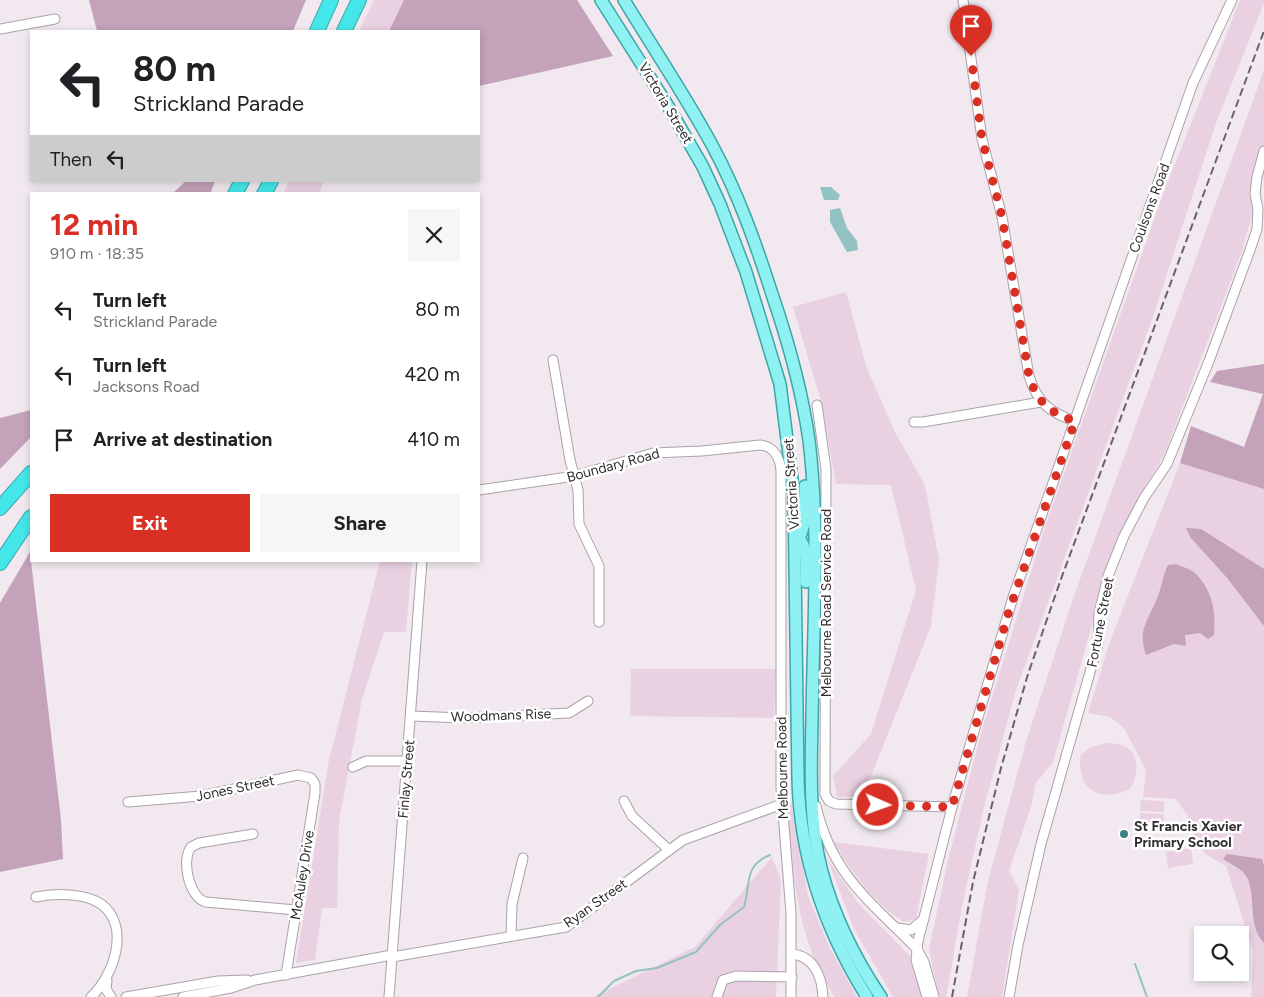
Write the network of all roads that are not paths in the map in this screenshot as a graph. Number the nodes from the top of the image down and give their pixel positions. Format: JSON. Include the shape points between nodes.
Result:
{"nodes":[{"id":1,"x":331,"y":0,"type":"edge"},
{"id":2,"x":359,"y":0,"type":"edge"},
{"id":3,"x":601,"y":0,"type":"edge"},
{"id":4,"x":624,"y":0,"type":"edge"},
{"id":5,"x":963,"y":0,"type":"edge"},
{"id":6,"x":1232,"y":0,"type":"edge"},
{"id":7,"x":55,"y":19,"type":"dead end"},
{"id":8,"x":0,"y":29,"type":"edge"},
{"id":9,"x":317,"y":30,"type":"edge"},
{"id":10,"x":344,"y":30,"type":"edge"},
{"id":11,"x":1264,"y":151,"type":"edge"},
{"id":12,"x":553,"y":360,"type":"dead end"},
{"id":13,"x":1041,"y":402,"type":"junction"},
{"id":14,"x":816,"y":405,"type":"dead end"},
{"id":15,"x":806,"y":417,"type":"junction"},
{"id":16,"x":1075,"y":421,"type":"junction"},
{"id":17,"x":914,"y":422,"type":"dead end"},
{"id":18,"x":775,"y":452,"type":"joint"},
{"id":19,"x":30,"y":466,"type":"edge"},
{"id":20,"x":30,"y":474,"type":"edge"},
{"id":21,"x":576,"y":476,"type":"junction"},
{"id":22,"x":480,"y":490,"type":"edge"},
{"id":23,"x":0,"y":493,"type":"edge"},
{"id":24,"x":0,"y":508,"type":"edge"},
{"id":25,"x":30,"y":516,"type":"edge"},
{"id":26,"x":30,"y":517,"type":"edge"},
{"id":27,"x":789,"y":538,"type":"junction"},
{"id":28,"x":0,"y":551,"type":"edge"},
{"id":29,"x":422,"y":562,"type":"edge"},
{"id":30,"x":0,"y":563,"type":"edge"},
{"id":31,"x":600,"y":622,"type":"dead end"},
{"id":32,"x":588,"y":701,"type":"dead end"},
{"id":33,"x":411,"y":716,"type":"junction"},
{"id":34,"x":811,"y":747,"type":"junction"},
{"id":35,"x":407,"y":761,"type":"junction"},
{"id":36,"x":353,"y":767,"type":"dead end"},
{"id":37,"x":310,"y":777,"type":"joint"},
{"id":38,"x":812,"y":781,"type":"junction"},
{"id":39,"x":624,"y":801,"type":"dead end"},
{"id":40,"x":128,"y":802,"type":"dead end"},
{"id":41,"x":782,"y":804,"type":"junction"},
{"id":42,"x":952,"y":807,"type":"junction"},
{"id":43,"x":253,"y":834,"type":"dead end"},
{"id":44,"x":669,"y":850,"type":"junction"},
{"id":45,"x":523,"y":858,"type":"dead end"},
{"id":46,"x":36,"y":897,"type":"dead end"},
{"id":47,"x":296,"y":910,"type":"junction"},
{"id":48,"x":927,"y":910,"type":"junction"},
{"id":49,"x":892,"y":925,"type":"junction"},
{"id":50,"x":511,"y":936,"type":"junction"},
{"id":51,"x":917,"y":949,"type":"junction"},
{"id":52,"x":792,"y":954,"type":"junction"},
{"id":53,"x":392,"y":956,"type":"junction"},
{"id":54,"x":926,"y":968,"type":"junction"},
{"id":55,"x":286,"y":975,"type":"junction"},
{"id":56,"x":792,"y":977,"type":"junction"},
{"id":57,"x":107,"y":980,"type":"junction"},
{"id":58,"x":255,"y":980,"type":"junction"},
{"id":59,"x":160,"y":994,"type":"edge"},
{"id":60,"x":91,"y":997,"type":"edge"},
{"id":61,"x":111,"y":997,"type":"edge"},
{"id":62,"x":126,"y":997,"type":"edge"},
{"id":63,"x":183,"y":997,"type":"edge"},
{"id":64,"x":388,"y":997,"type":"edge"},
{"id":65,"x":717,"y":997,"type":"edge"},
{"id":66,"x":791,"y":997,"type":"edge"},
{"id":67,"x":823,"y":997,"type":"edge"},
{"id":68,"x":867,"y":997,"type":"edge"},
{"id":69,"x":880,"y":997,"type":"edge"},
{"id":70,"x":927,"y":997,"type":"edge"},
{"id":71,"x":934,"y":997,"type":"edge"},
{"id":72,"x":1009,"y":997,"type":"edge"}],
"edges":[{"from":1,"to":9,"type":"highway"},
{"from":2,"to":10,"type":"highway"},
{"from":3,"to":27,"type":"main road","name":"Victoria Street","via":[[685,134],[735,241],[780,384],[792,467]]},
{"from":4,"to":15,"type":"main road","name":"Victoria Street","via":[[699,122],[735,191],[780,317]]},
{"from":5,"to":13,"type":"street","via":[[982,139],[1001,211],[1027,369]]},
{"from":6,"to":16,"type":"street","name":"Coulsons Road","via":[[1193,83]]},
{"from":7,"to":8,"type":"street"},
{"from":11,"to":72,"type":"street","name":"Fortune Street","via":[[1255,194],[1257,229],[1244,268],[1167,464],[1144,498],[1108,576],[1099,614],[1098,644],[1042,844]]},
{"from":12,"to":21,"type":"street","via":[[570,460]]},
{"from":13,"to":16,"type":"street","via":[[1053,412]]},
{"from":13,"to":17,"type":"street"},
{"from":14,"to":42,"type":"street","name":"Melbourne Road Service Road","via":[[826,469],[825,788],[830,800],[836,804]]},
{"from":15,"to":27,"type":"main road","via":[[804,526],[800,535]]},
{"from":15,"to":34,"type":"main road","name":"Victoria Street","via":[[813,515]]},
{"from":16,"to":42,"type":"street","name":"Coulsons Road","via":[[1011,604]]},
{"from":18,"to":21,"type":"street","name":"Boundary Road","via":[[760,445],[664,452]]},
{"from":18,"to":27,"type":"street","name":"Melbourne Road","via":[[782,471]]},
{"from":19,"to":23,"type":"highway"},
{"from":20,"to":24,"type":"highway"},
{"from":21,"to":22,"type":"street","name":"Boundary Road"},
{"from":21,"to":31,"type":"street","via":[[579,524],[599,566]]},
{"from":25,"to":28,"type":"highway"},
{"from":26,"to":30,"type":"highway"},
{"from":27,"to":34,"type":"main road","via":[[803,542],[805,553]]},
{"from":27,"to":41,"type":"street","name":"Melbourne Road"},
{"from":27,"to":68,"type":"main road","name":"Victoria Street","via":[[798,794],[804,842],[823,913]]},
{"from":29,"to":33,"type":"street","name":"Finlay Street"},
{"from":32,"to":33,"type":"street","name":"Woodmans Rise","via":[[570,713],[464,718]]},
{"from":33,"to":35,"type":"street","name":"Finlay Street"},
{"from":34,"to":38,"type":"main road","name":"Victoria Street"},
{"from":35,"to":36,"type":"street","via":[[366,761]]},
{"from":35,"to":53,"type":"street","name":"Finlay Street"},
{"from":37,"to":40,"type":"street","name":"Jones Street","via":[[303,774],[290,776],[195,797]]},
{"from":37,"to":47,"type":"street","name":"McAuley Drive","via":[[316,791]]},
{"from":38,"to":49,"type":"street","via":[[820,821],[832,854],[854,886]]},
{"from":38,"to":69,"type":"main road","name":"Victoria Street","via":[[814,827],[825,882],[846,936]]},
{"from":39,"to":44,"type":"street","via":[[632,816]]},
{"from":41,"to":44,"type":"street","name":"Ryan Street","via":[[683,840]]},
{"from":41,"to":52,"type":"street","name":"Melbourne Road"},
{"from":42,"to":48,"type":"street","name":"Coulsons Road"},
{"from":43,"to":47,"type":"street","via":[[190,847],[186,860],[193,894],[206,902]]},
{"from":44,"to":50,"type":"street","name":"Ryan Street","via":[[566,927]]},
{"from":45,"to":50,"type":"street","via":[[512,904]]},
{"from":46,"to":57,"type":"street","via":[[61,895],[91,900],[105,908],[113,921],[116,943],[114,962]]},
{"from":47,"to":55,"type":"street","name":"McAuley Drive"},
{"from":48,"to":49,"type":"street","via":[[921,923],[911,930]]},
{"from":48,"to":51,"type":"street"},
{"from":48,"to":54,"type":"street","via":[[923,940]]},
{"from":49,"to":51,"type":"street"},
{"from":50,"to":53,"type":"street","name":"Ryan Street"},
{"from":51,"to":54,"type":"street"},
{"from":51,"to":70,"type":"street","via":[[917,964]]},
{"from":52,"to":56,"type":"street","name":"Melbourne Road"},
{"from":52,"to":67,"type":"street","via":[[802,956],[811,964],[820,978]]},
{"from":53,"to":55,"type":"street","name":"Ryan Street"},
{"from":53,"to":64,"type":"street","name":"Finlay Street"},
{"from":54,"to":71,"type":"street"},
{"from":55,"to":58,"type":"street","name":"Ryan Street"},
{"from":56,"to":65,"type":"street","via":[[736,976],[723,980]]},
{"from":56,"to":66,"type":"street","name":"Melbourne Road"},
{"from":57,"to":60,"type":"street"},
{"from":57,"to":61,"type":"street","via":[[106,989]]},
{"from":58,"to":59,"type":"street","name":"Ryan Street","via":[[218,982]]},
{"from":58,"to":63,"type":"street","name":"Ryan Street"},
{"from":59,"to":62,"type":"street","name":"Ryan Street"}]}
